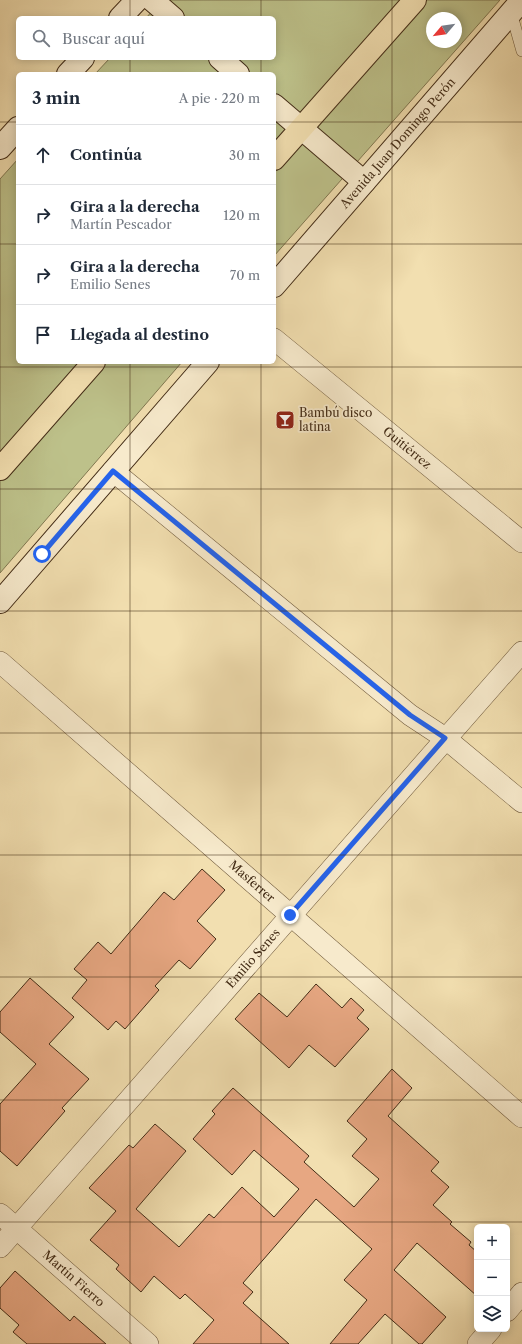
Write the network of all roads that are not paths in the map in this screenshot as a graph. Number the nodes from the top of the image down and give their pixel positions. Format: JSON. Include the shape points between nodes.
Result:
{"nodes":[{"id":1,"x":137,"y":0,"type":"edge"},
{"id":2,"x":152,"y":0,"type":"edge"},
{"id":3,"x":415,"y":0,"type":"edge"},
{"id":4,"x":514,"y":4,"type":"edge"},
{"id":5,"x":122,"y":16,"type":"edge"},
{"id":6,"x":171,"y":16,"type":"edge"},
{"id":7,"x":522,"y":51,"type":"edge"},
{"id":8,"x":81,"y":60,"type":"edge"},
{"id":9,"x":222,"y":60,"type":"edge"},
{"id":10,"x":70,"y":72,"type":"edge"},
{"id":11,"x":236,"y":72,"type":"edge"},
{"id":12,"x":276,"y":107,"type":"edge"},
{"id":13,"x":301,"y":128,"type":"junction"},
{"id":14,"x":16,"y":130,"type":"edge"},
{"id":15,"x":0,"y":148,"type":"edge"},
{"id":16,"x":276,"y":157,"type":"edge"},
{"id":17,"x":364,"y":182,"type":"junction"},
{"id":18,"x":276,"y":284,"type":"edge"},
{"id":19,"x":276,"y":341,"type":"edge"},
{"id":20,"x":92,"y":364,"type":"edge"},
{"id":21,"x":206,"y":364,"type":"edge"},
{"id":22,"x":0,"y":469,"type":"edge"},
{"id":23,"x":113,"y":471,"type":"junction"},
{"id":24,"x":522,"y":542,"type":"edge"},
{"id":25,"x":0,"y":602,"type":"edge"},
{"id":26,"x":522,"y":652,"type":"edge"},
{"id":27,"x":0,"y":662,"type":"edge"},
{"id":28,"x":445,"y":738,"type":"junction"},
{"id":29,"x":522,"y":802,"type":"edge"},
{"id":30,"x":290,"y":915,"type":"junction"},
{"id":31,"x":522,"y":1117,"type":"edge"},
{"id":32,"x":0,"y":1214,"type":"edge"},
{"id":33,"x":16,"y":1228,"type":"junction"},
{"id":34,"x":0,"y":1247,"type":"edge"},
{"id":35,"x":522,"y":1294,"type":"edge"},
{"id":36,"x":510,"y":1307,"type":"edge"},
{"id":37,"x":488,"y":1332,"type":"edge"},
{"id":38,"x":148,"y":1344,"type":"edge"},
{"id":39,"x":478,"y":1344,"type":"edge"}],
"edges":[{"from":1,"to":5,"type":"main road"},
{"from":2,"to":6,"type":"main road"},
{"from":3,"to":13,"type":"main road"},
{"from":4,"to":7,"type":"lane"},
{"from":4,"to":17,"type":"main road","name":"Avenida Juan Domingo Perón"},
{"from":8,"to":10,"type":"main road"},
{"from":9,"to":11,"type":"main road"},
{"from":12,"to":13,"type":"main road"},
{"from":13,"to":16,"type":"main road"},
{"from":13,"to":17,"type":"main road"},
{"from":14,"to":15,"type":"main road"},
{"from":17,"to":18,"type":"main road","name":"Avenida Juan Domingo Perón"},
{"from":19,"to":24,"type":"street","name":"Guitiérrez"},
{"from":20,"to":22,"type":"main road"},
{"from":21,"to":23,"type":"main road"},
{"from":23,"to":25,"type":"main road"},
{"from":23,"to":28,"type":"street","via":[[410,715]]},
{"from":26,"to":28,"type":"street","name":"Emilio Senes"},
{"from":27,"to":30,"type":"street","name":"Masferrer"},
{"from":28,"to":29,"type":"street"},
{"from":28,"to":30,"type":"street","name":"Emilio Senes"},
{"from":30,"to":31,"type":"street","name":"Masferrer"},
{"from":30,"to":33,"type":"street","name":"Emilio Senes"},
{"from":32,"to":33,"type":"street","name":"Martín Fierro"},
{"from":33,"to":34,"type":"street","name":"Emilio Senes"},
{"from":33,"to":38,"type":"street","name":"Martín Fierro"},
{"from":35,"to":36,"type":"street"},
{"from":37,"to":39,"type":"street"}]}
